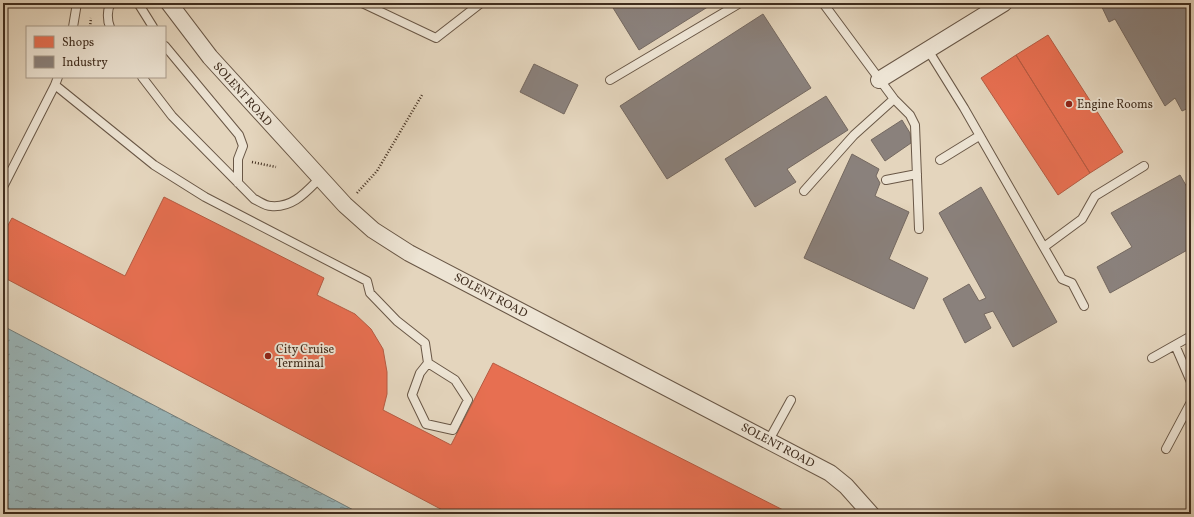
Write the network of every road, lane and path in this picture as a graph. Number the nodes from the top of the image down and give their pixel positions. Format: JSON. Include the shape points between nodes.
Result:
{"nodes":[{"id":1,"x":77,"y":3,"type":"edge"},
{"id":2,"x":111,"y":3,"type":"edge"},
{"id":3,"x":138,"y":3,"type":"edge"},
{"id":4,"x":169,"y":3,"type":"edge"},
{"id":5,"x":362,"y":3,"type":"edge"},
{"id":6,"x":481,"y":3,"type":"edge"},
{"id":7,"x":740,"y":3,"type":"edge"},
{"id":8,"x":823,"y":3,"type":"edge"},
{"id":9,"x":1004,"y":3,"type":"edge"},
{"id":10,"x":73,"y":26,"type":"edge"},
{"id":11,"x":110,"y":26,"type":"edge"},
{"id":12,"x":152,"y":26,"type":"edge"},
{"id":13,"x":166,"y":47,"type":"edge"},
{"id":14,"x":928,"y":50,"type":"junction"},
{"id":15,"x":143,"y":78,"type":"edge"},
{"id":16,"x":610,"y":80,"type":"dead end"},
{"id":17,"x":879,"y":80,"type":"junction"},
{"id":18,"x":57,"y":81,"type":"edge"},
{"id":19,"x":422,"y":95,"type":"dead end"},
{"id":20,"x":894,"y":99,"type":"junction"},
{"id":21,"x":980,"y":136,"type":"junction"},
{"id":22,"x":940,"y":160,"type":"dead end"},
{"id":23,"x":1144,"y":166,"type":"dead end"},
{"id":24,"x":917,"y":174,"type":"junction"},
{"id":25,"x":320,"y":178,"type":"junction"},
{"id":26,"x":886,"y":180,"type":"dead end"},
{"id":27,"x":238,"y":183,"type":"junction"},
{"id":28,"x":3,"y":187,"type":"edge"},
{"id":29,"x":804,"y":191,"type":"dead end"},
{"id":30,"x":346,"y":205,"type":"junction"},
{"id":31,"x":919,"y":229,"type":"dead end"},
{"id":32,"x":1044,"y":247,"type":"junction"},
{"id":33,"x":1084,"y":306,"type":"dead end"},
{"id":34,"x":1191,"y":336,"type":"edge"},
{"id":35,"x":1175,"y":345,"type":"junction"},
{"id":36,"x":1152,"y":358,"type":"dead end"},
{"id":37,"x":428,"y":363,"type":"junction"},
{"id":38,"x":1191,"y":382,"type":"edge"},
{"id":39,"x":791,"y":400,"type":"dead end"},
{"id":40,"x":1191,"y":402,"type":"edge"},
{"id":41,"x":769,"y":440,"type":"junction"},
{"id":42,"x":1166,"y":449,"type":"dead end"},
{"id":43,"x":871,"y":514,"type":"edge"}],
"edges":[{"from":1,"to":10,"type":"lane"},
{"from":2,"to":11,"type":"lane"},
{"from":3,"to":12,"type":"lane"},
{"from":4,"to":25,"type":"street","name":"SOLENT ROAD","via":[[210,57]]},
{"from":5,"to":6,"type":"lane","via":[[436,38]]},
{"from":7,"to":16,"type":"lane"},
{"from":8,"to":17,"type":"lane"},
{"from":9,"to":14,"type":"street"},
{"from":13,"to":27,"type":"lane","via":[[239,135],[243,146],[238,159]]},
{"from":14,"to":17,"type":"street"},
{"from":14,"to":21,"type":"lane"},
{"from":15,"to":27,"type":"lane","via":[[172,116]]},
{"from":17,"to":20,"type":"lane"},
{"from":18,"to":28,"type":"lane"},
{"from":18,"to":37,"type":"lane","via":[[154,164],[205,197],[366,281],[370,293],[396,321],[425,343]]},
{"from":19,"to":30,"type":"path","via":[[377,171]]},
{"from":20,"to":24,"type":"lane","via":[[910,115],[915,125]]},
{"from":20,"to":29,"type":"lane","via":[[854,135]]},
{"from":21,"to":22,"type":"lane"},
{"from":21,"to":32,"type":"lane"},
{"from":23,"to":32,"type":"lane","via":[[1095,196],[1082,219]]},
{"from":24,"to":26,"type":"lane"},
{"from":24,"to":31,"type":"lane"},
{"from":25,"to":27,"type":"lane","via":[[303,195],[287,205],[270,206],[254,199]]},
{"from":25,"to":30,"type":"street","name":"SOLENT ROAD"},
{"from":30,"to":41,"type":"street","name":"SOLENT ROAD","via":[[373,230],[409,252]]},
{"from":32,"to":33,"type":"lane","via":[[1062,279],[1072,283]]},
{"from":34,"to":35,"type":"lane"},
{"from":35,"to":36,"type":"lane"},
{"from":35,"to":38,"type":"lane"},
{"from":37,"to":37,"type":"lane","via":[[455,380],[468,400],[453,430],[426,424],[412,395],[420,373]]},
{"from":39,"to":41,"type":"lane"},
{"from":40,"to":42,"type":"lane"},
{"from":41,"to":43,"type":"street","name":"SOLENT ROAD","via":[[830,473],[846,486]]}]}
